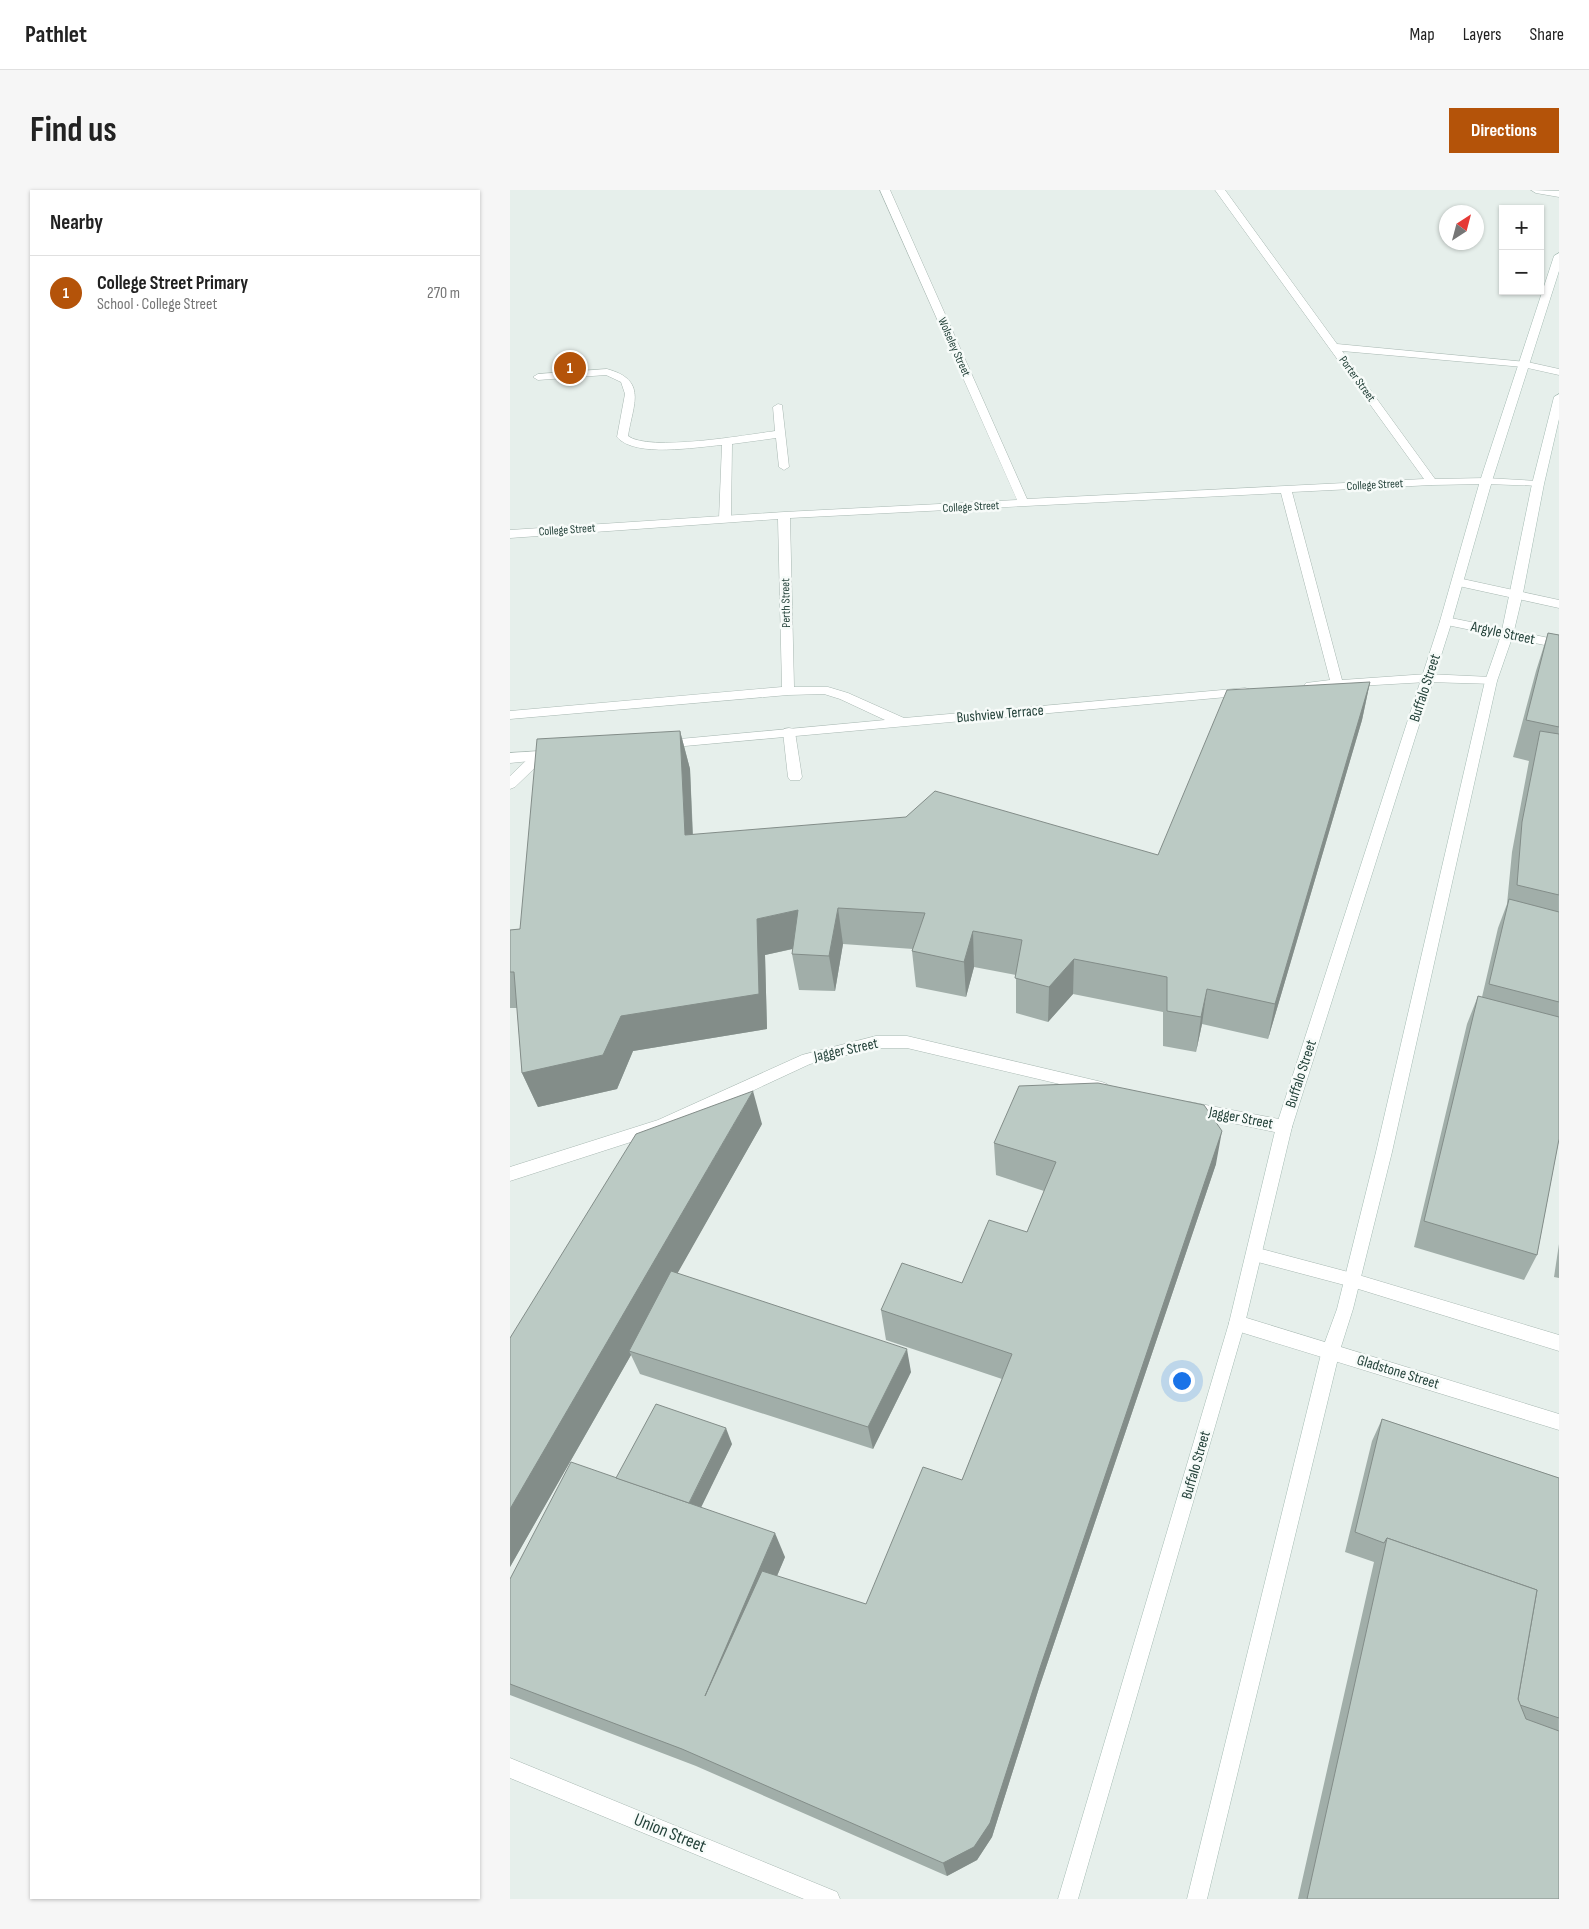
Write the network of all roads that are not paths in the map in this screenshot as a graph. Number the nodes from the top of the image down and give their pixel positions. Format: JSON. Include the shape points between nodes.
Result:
{"nodes":[{"id":1,"x":885,"y":190,"type":"edge"},
{"id":2,"x":1220,"y":190,"type":"edge"},
{"id":3,"x":1536,"y":190,"type":"edge"},
{"id":4,"x":1559,"y":194,"type":"edge"},
{"id":5,"x":1559,"y":256,"type":"edge"},
{"id":6,"x":1334,"y":347,"type":"junction"},
{"id":7,"x":1523,"y":364,"type":"junction"},
{"id":8,"x":1559,"y":372,"type":"edge"},
{"id":9,"x":538,"y":377,"type":"dead end"},
{"id":10,"x":1559,"y":397,"type":"edge"},
{"id":11,"x":778,"y":407,"type":"dead end"},
{"id":12,"x":780,"y":434,"type":"junction"},
{"id":13,"x":727,"y":441,"type":"junction"},
{"id":14,"x":784,"y":467,"type":"dead end"},
{"id":15,"x":1486,"y":481,"type":"junction"},
{"id":16,"x":1432,"y":482,"type":"junction"},
{"id":17,"x":1538,"y":484,"type":"junction"},
{"id":18,"x":1286,"y":490,"type":"junction"},
{"id":19,"x":1024,"y":504,"type":"junction"},
{"id":20,"x":784,"y":515,"type":"junction"},
{"id":21,"x":725,"y":519,"type":"junction"},
{"id":22,"x":510,"y":534,"type":"edge"},
{"id":23,"x":1458,"y":582,"type":"junction"},
{"id":24,"x":1517,"y":593,"type":"junction"},
{"id":25,"x":1559,"y":604,"type":"edge"},
{"id":26,"x":1446,"y":620,"type":"junction"},
{"id":27,"x":1507,"y":635,"type":"junction"},
{"id":28,"x":1559,"y":644,"type":"edge"},
{"id":29,"x":1427,"y":678,"type":"junction"},
{"id":30,"x":1491,"y":681,"type":"junction"},
{"id":31,"x":1337,"y":683,"type":"junction"},
{"id":32,"x":1298,"y":687,"type":"edge"},
{"id":33,"x":1258,"y":690,"type":"edge"},
{"id":34,"x":788,"y":692,"type":"junction"},
{"id":35,"x":510,"y":715,"type":"edge"},
{"id":36,"x":902,"y":722,"type":"junction"},
{"id":37,"x":789,"y":732,"type":"junction"},
{"id":38,"x":654,"y":745,"type":"edge"},
{"id":39,"x":568,"y":754,"type":"edge"},
{"id":40,"x":539,"y":756,"type":"junction"},
{"id":41,"x":510,"y":758,"type":"edge"},
{"id":42,"x":795,"y":777,"type":"dead end"},
{"id":43,"x":510,"y":784,"type":"edge"},
{"id":44,"x":1119,"y":1092,"type":"edge"},
{"id":45,"x":1177,"y":1106,"type":"edge"},
{"id":46,"x":1284,"y":1127,"type":"junction"},
{"id":47,"x":510,"y":1174,"type":"edge"},
{"id":48,"x":1254,"y":1254,"type":"junction"},
{"id":49,"x":1352,"y":1280,"type":"junction"},
{"id":50,"x":1237,"y":1323,"type":"junction"},
{"id":51,"x":1559,"y":1343,"type":"edge"},
{"id":52,"x":1331,"y":1350,"type":"junction"},
{"id":53,"x":1559,"y":1422,"type":"edge"},
{"id":54,"x":510,"y":1768,"type":"edge"},
{"id":55,"x":830,"y":1899,"type":"edge"},
{"id":56,"x":1068,"y":1899,"type":"edge"},
{"id":57,"x":1197,"y":1899,"type":"edge"}],
"edges":[{"from":1,"to":19,"type":"street","name":"Wolseley Street"},
{"from":2,"to":6,"type":"street","name":"Porter Street"},
{"from":3,"to":4,"type":"street"},
{"from":5,"to":7,"type":"street","name":"Buffalo Street"},
{"from":6,"to":7,"type":"street"},
{"from":6,"to":16,"type":"street","name":"Porter Street"},
{"from":7,"to":8,"type":"street"},
{"from":7,"to":15,"type":"street","name":"Buffalo Street"},
{"from":9,"to":13,"type":"street","via":[[607,372],[625,380],[630,394],[622,437],[629,443],[648,446]]},
{"from":10,"to":17,"type":"street"},
{"from":11,"to":12,"type":"street"},
{"from":12,"to":13,"type":"street"},
{"from":12,"to":14,"type":"street"},
{"from":13,"to":21,"type":"street"},
{"from":15,"to":16,"type":"street"},
{"from":15,"to":17,"type":"street"},
{"from":15,"to":23,"type":"street","name":"Buffalo Street"},
{"from":16,"to":18,"type":"street","name":"College Street"},
{"from":17,"to":24,"type":"street"},
{"from":18,"to":19,"type":"street","name":"College Street"},
{"from":18,"to":31,"type":"street"},
{"from":19,"to":20,"type":"street","name":"College Street"},
{"from":20,"to":21,"type":"street","name":"College Street"},
{"from":20,"to":34,"type":"street","name":"Perth Street"},
{"from":21,"to":22,"type":"street","name":"College Street"},
{"from":23,"to":24,"type":"street"},
{"from":23,"to":26,"type":"street","name":"Buffalo Street"},
{"from":24,"to":25,"type":"street"},
{"from":24,"to":27,"type":"street"},
{"from":26,"to":27,"type":"street","name":"Argyle Street"},
{"from":26,"to":29,"type":"street","name":"Buffalo Street"},
{"from":27,"to":28,"type":"street","name":"Argyle Street"},
{"from":27,"to":30,"type":"street"},
{"from":29,"to":30,"type":"street"},
{"from":29,"to":31,"type":"street"},
{"from":29,"to":46,"type":"street","name":"Buffalo Street"},
{"from":30,"to":49,"type":"street"},
{"from":31,"to":32,"type":"street"},
{"from":33,"to":36,"type":"street","name":"Bushview Terrace"},
{"from":34,"to":35,"type":"street"},
{"from":34,"to":36,"type":"street","via":[[824,690]]},
{"from":36,"to":37,"type":"street","name":"Bushview Terrace"},
{"from":37,"to":38,"type":"street","name":"Bushview Terrace"},
{"from":37,"to":42,"type":"street"},
{"from":39,"to":40,"type":"street"},
{"from":40,"to":41,"type":"street"},
{"from":40,"to":43,"type":"street"},
{"from":44,"to":47,"type":"street","name":"Jagger Street","via":[[907,1042],[876,1042],[807,1059],[662,1125]]},
{"from":45,"to":46,"type":"street","name":"Jagger Street"},
{"from":46,"to":48,"type":"street","name":"Buffalo Street"},
{"from":48,"to":49,"type":"street"},
{"from":48,"to":50,"type":"street","name":"Buffalo Street"},
{"from":49,"to":51,"type":"street"},
{"from":49,"to":52,"type":"street"},
{"from":50,"to":52,"type":"street","name":"Gladstone Street"},
{"from":50,"to":56,"type":"street","name":"Buffalo Street"},
{"from":52,"to":53,"type":"street","name":"Gladstone Street"},
{"from":52,"to":57,"type":"street"},
{"from":54,"to":55,"type":"street","name":"Union Street"}]}
